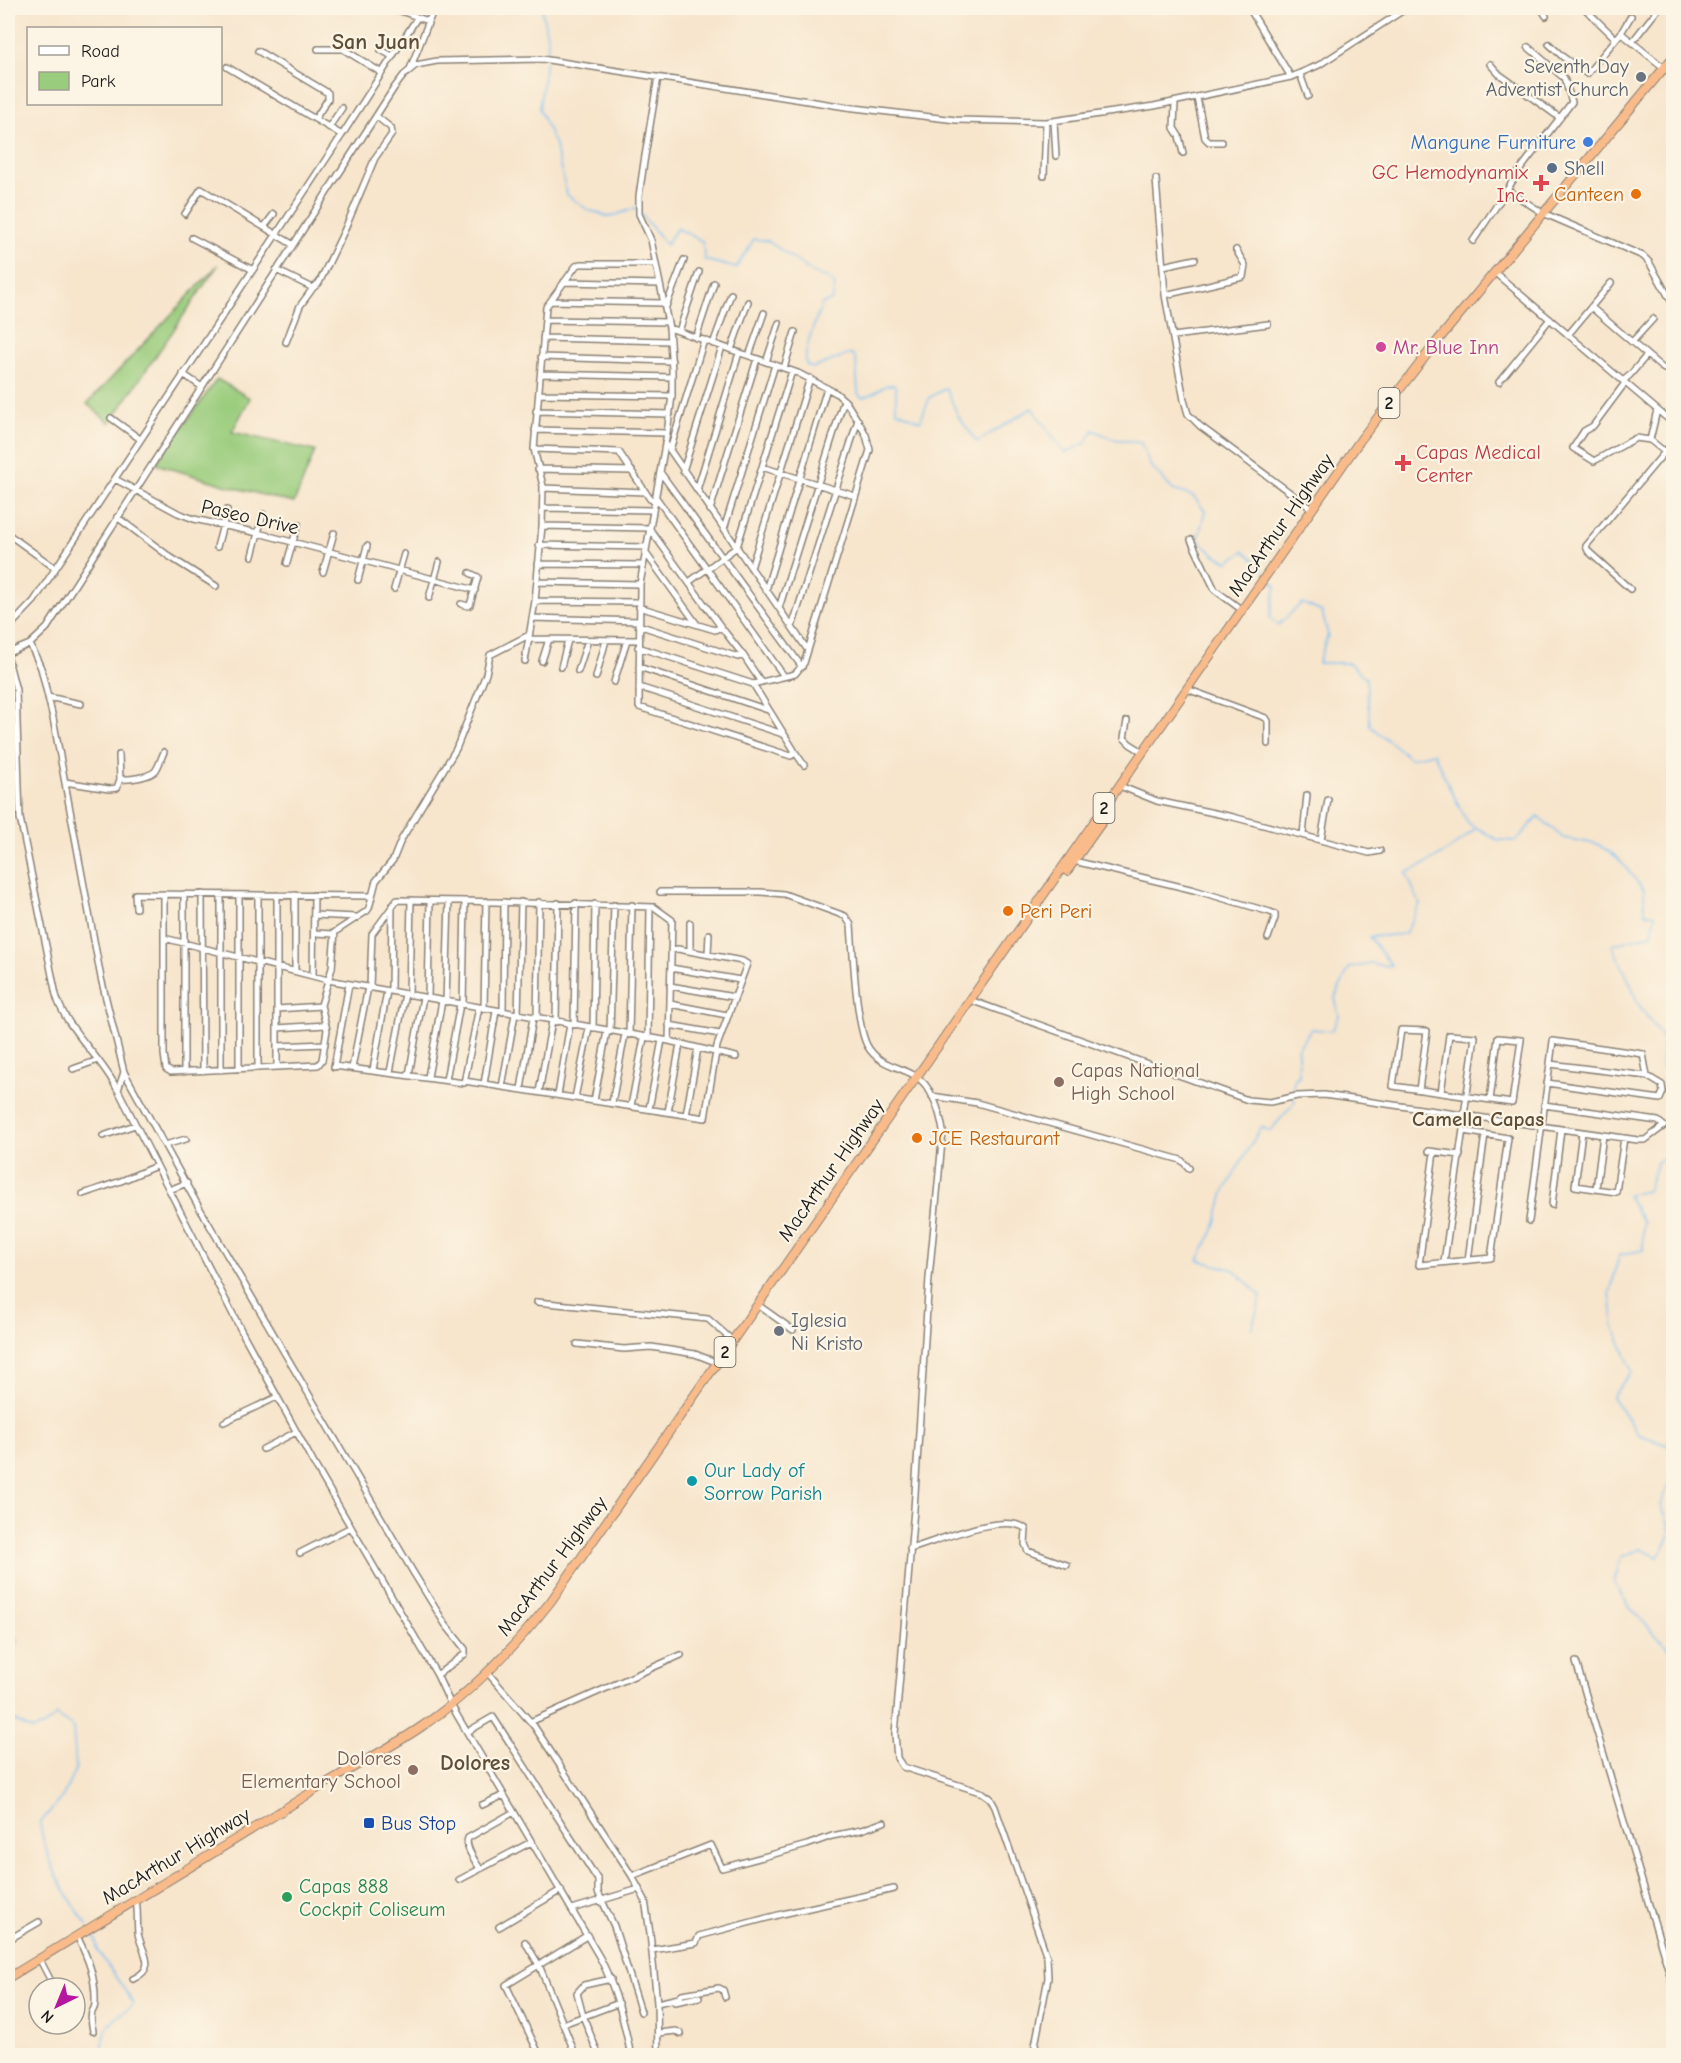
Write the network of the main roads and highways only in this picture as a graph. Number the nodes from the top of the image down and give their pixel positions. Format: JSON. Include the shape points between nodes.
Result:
{"nodes":[{"id":1,"x":1674,"y":56,"type":"edge"},
{"id":2,"x":1108,"y":802,"type":"junction"},
{"id":3,"x":1047,"y":891,"type":"junction"},
{"id":4,"x":8,"y":1978,"type":"edge"}],
"edges":[{"from":1,"to":2,"type":"highway","name":"MacArthur Highway","number":"2","via":[[1375,420]]},
{"from":2,"to":3,"type":"highway","name":"MacArthur Highway","number":"2"},
{"from":2,"to":3,"type":"highway","via":[[1104,819],[1062,878]]},
{"from":3,"to":4,"type":"highway","name":"MacArthur Highway","number":"2","via":[[527,1632],[451,1705],[387,1748]]}]}
